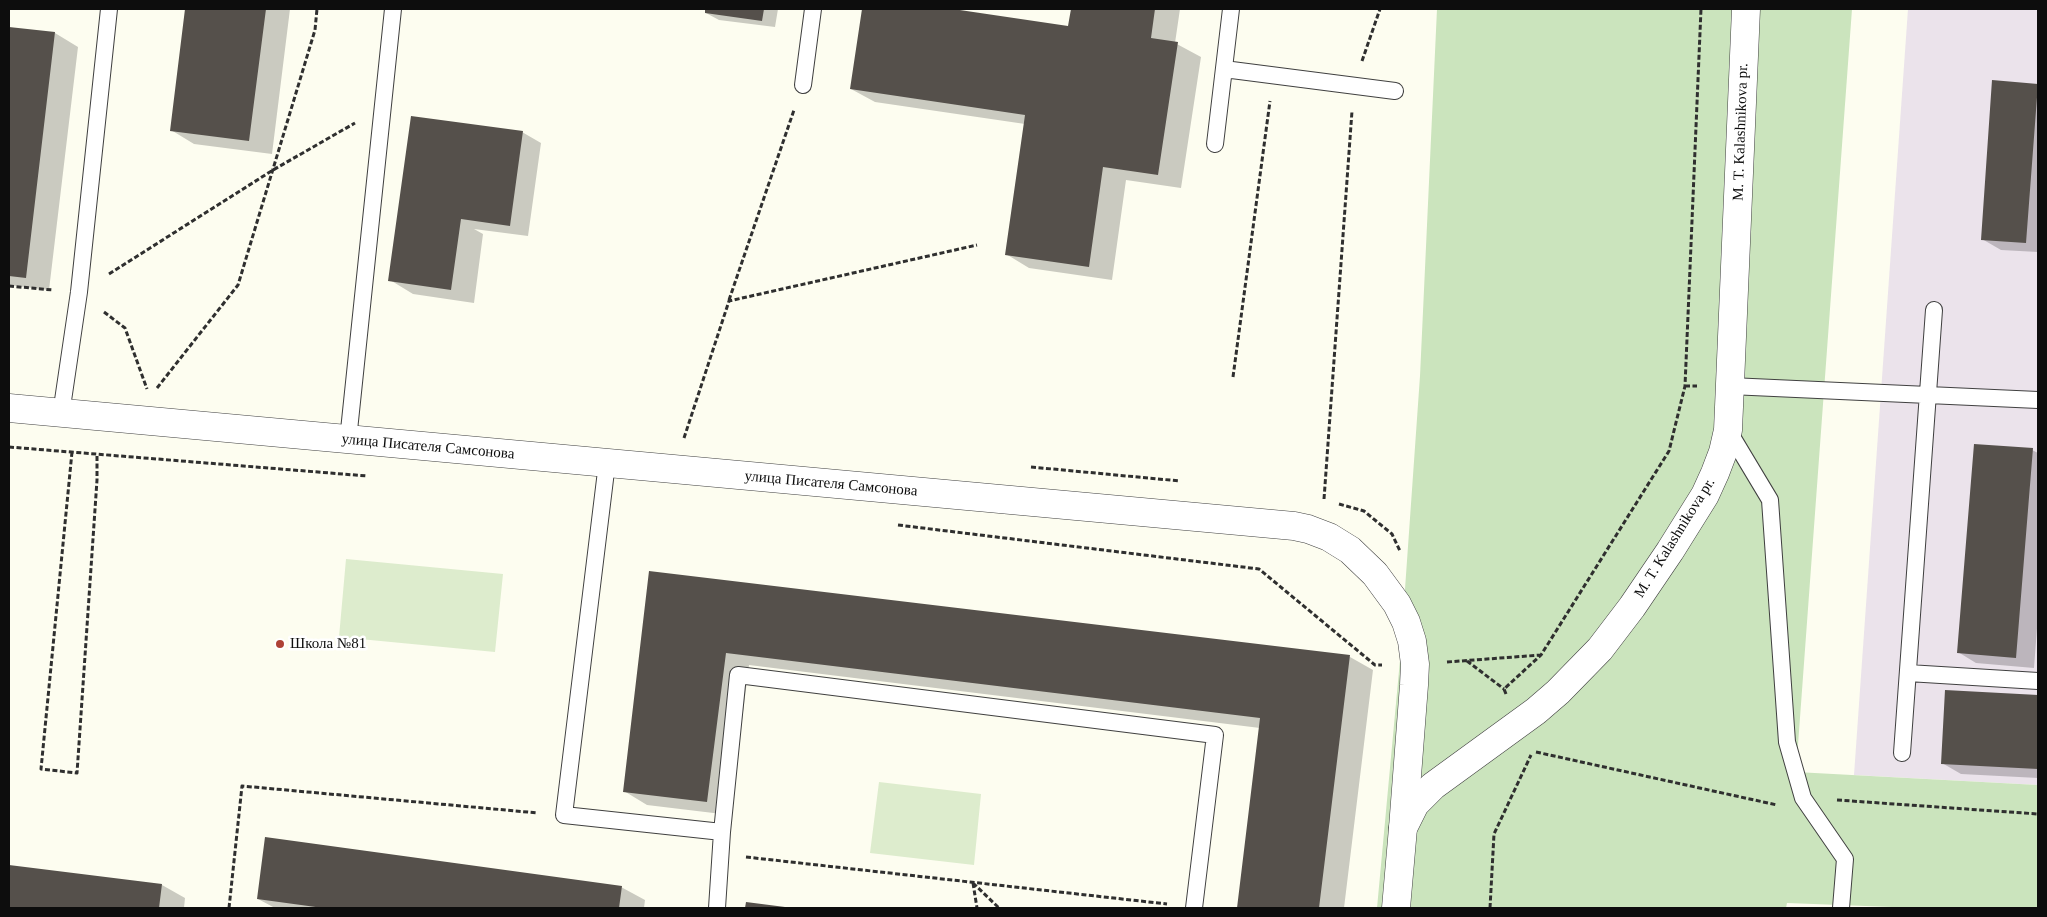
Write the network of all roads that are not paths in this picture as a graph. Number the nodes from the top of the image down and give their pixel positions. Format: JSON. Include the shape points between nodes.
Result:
{"nodes":[{"id":1,"x":108,"y":9,"type":"edge"},
{"id":2,"x":393,"y":9,"type":"edge"},
{"id":3,"x":813,"y":9,"type":"edge"},
{"id":4,"x":1231,"y":9,"type":"edge"},
{"id":5,"x":1746,"y":9,"type":"edge"},
{"id":6,"x":1224,"y":69,"type":"junction"},
{"id":7,"x":803,"y":84,"type":"road end"},
{"id":8,"x":1395,"y":92,"type":"dead end"},
{"id":9,"x":1215,"y":144,"type":"dead end"},
{"id":10,"x":1934,"y":310,"type":"dead end"},
{"id":11,"x":1730,"y":386,"type":"junction"},
{"id":12,"x":1928,"y":395,"type":"junction"},
{"id":13,"x":2038,"y":400,"type":"edge"},
{"id":14,"x":9,"y":408,"type":"edge"},
{"id":15,"x":61,"y":414,"type":"junction"},
{"id":16,"x":1728,"y":430,"type":"junction"},
{"id":17,"x":348,"y":440,"type":"junction"},
{"id":18,"x":607,"y":463,"type":"junction"},
{"id":19,"x":1908,"y":673,"type":"junction"},
{"id":20,"x":2038,"y":681,"type":"edge"},
{"id":21,"x":1902,"y":753,"type":"dead end"},
{"id":22,"x":1403,"y":828,"type":"junction"},
{"id":23,"x":722,"y":832,"type":"junction"},
{"id":24,"x":716,"y":908,"type":"edge"},
{"id":25,"x":1194,"y":908,"type":"edge"},
{"id":26,"x":1396,"y":908,"type":"edge"},
{"id":27,"x":1841,"y":908,"type":"edge"}],
"edges":[{"from":1,"to":15,"type":"lane","via":[[79,292]]},
{"from":2,"to":17,"type":"lane"},
{"from":3,"to":7,"type":"lane"},
{"from":4,"to":6,"type":"lane"},
{"from":5,"to":11,"type":"street","name":"M. T. Kalashnikova pr."},
{"from":6,"to":8,"type":"lane"},
{"from":6,"to":9,"type":"lane"},
{"from":10,"to":12,"type":"lane"},
{"from":11,"to":12,"type":"lane"},
{"from":11,"to":16,"type":"street","name":"M. T. Kalashnikova pr."},
{"from":12,"to":13,"type":"lane"},
{"from":12,"to":19,"type":"lane"},
{"from":14,"to":15,"type":"street","name":"улица Писателя Самсонова"},
{"from":15,"to":17,"type":"street","name":"улица Писателя Самсонова"},
{"from":16,"to":22,"type":"street","name":"M. T. Kalashnikova pr.","via":[[1723,452],[1705,495],[1670,551],[1600,649],[1558,692],[1433,786],[1415,804]]},
{"from":16,"to":27,"type":"lane","via":[[1770,500],[1787,742],[1803,798],[1845,859]]},
{"from":17,"to":18,"type":"street","name":"улица Писателя Самсонова"},
{"from":18,"to":22,"type":"street","name":"улица Писателя Самсонова","via":[[1294,526],[1338,542],[1375,574],[1397,604],[1412,641],[1415,664],[1412,729]]},
{"from":18,"to":23,"type":"lane","via":[[564,815]]},
{"from":19,"to":20,"type":"lane"},
{"from":19,"to":21,"type":"lane"},
{"from":22,"to":26,"type":"street","name":"M. T. Kalashnikova pr."},
{"from":23,"to":24,"type":"lane"},
{"from":23,"to":25,"type":"lane","via":[[738,675],[1215,735]]}]}
